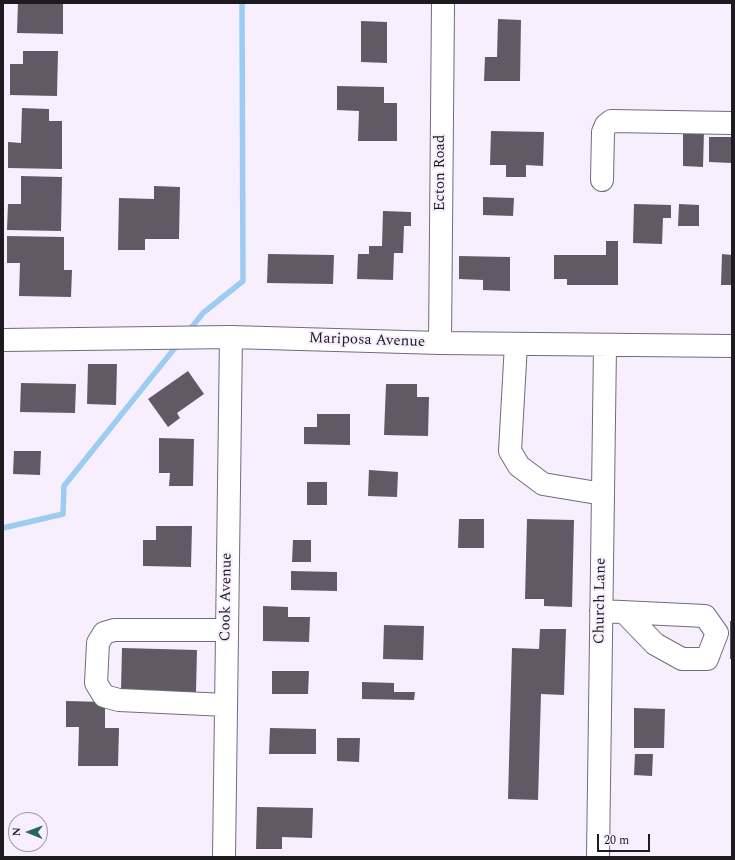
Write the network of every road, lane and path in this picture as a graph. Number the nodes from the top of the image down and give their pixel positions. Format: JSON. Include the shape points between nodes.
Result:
{"nodes":[{"id":1,"x":443,"y":3,"type":"edge"},
{"id":2,"x":732,"y":123,"type":"edge"},
{"id":3,"x":602,"y":180,"type":"dead end"},
{"id":4,"x":222,"y":337,"type":"junction"},
{"id":5,"x":3,"y":340,"type":"edge"},
{"id":6,"x":440,"y":343,"type":"junction"},
{"id":7,"x":516,"y":344,"type":"junction"},
{"id":8,"x":605,"y":346,"type":"junction"},
{"id":9,"x":732,"y":346,"type":"edge"},
{"id":10,"x":603,"y":494,"type":"junction"},
{"id":11,"x":601,"y":611,"type":"junction"},
{"id":12,"x":625,"y":612,"type":"dead end"},
{"id":13,"x":227,"y":630,"type":"junction"},
{"id":14,"x":226,"y":705,"type":"junction"},
{"id":15,"x":224,"y":857,"type":"edge"},
{"id":16,"x":598,"y":857,"type":"edge"}],
"edges":[{"from":1,"to":6,"type":"street","name":"Ecton Road"},
{"from":2,"to":3,"type":"street","via":[[613,120],[604,132]]},
{"from":4,"to":5,"type":"street","name":"Mariposa Avenue"},
{"from":4,"to":6,"type":"street","name":"Mariposa Avenue"},
{"from":4,"to":13,"type":"street","name":"Cook Avenue"},
{"from":6,"to":7,"type":"street","name":"Mariposa Avenue"},
{"from":7,"to":8,"type":"street","name":"Mariposa Avenue"},
{"from":7,"to":10,"type":"street","via":[[510,451],[519,466],[543,484]]},
{"from":8,"to":9,"type":"street","name":"Mariposa Avenue"},
{"from":8,"to":10,"type":"street","name":"Church Lane"},
{"from":10,"to":11,"type":"street","name":"Church Lane"},
{"from":11,"to":12,"type":"street"},
{"from":11,"to":16,"type":"street","name":"Church Lane"},
{"from":13,"to":14,"type":"street","name":"Cook Avenue"},
{"from":13,"to":14,"type":"street","via":[[114,630],[104,633],[98,643],[96,682],[104,696],[119,700]]},
{"from":14,"to":15,"type":"street","name":"Cook Avenue"}]}
